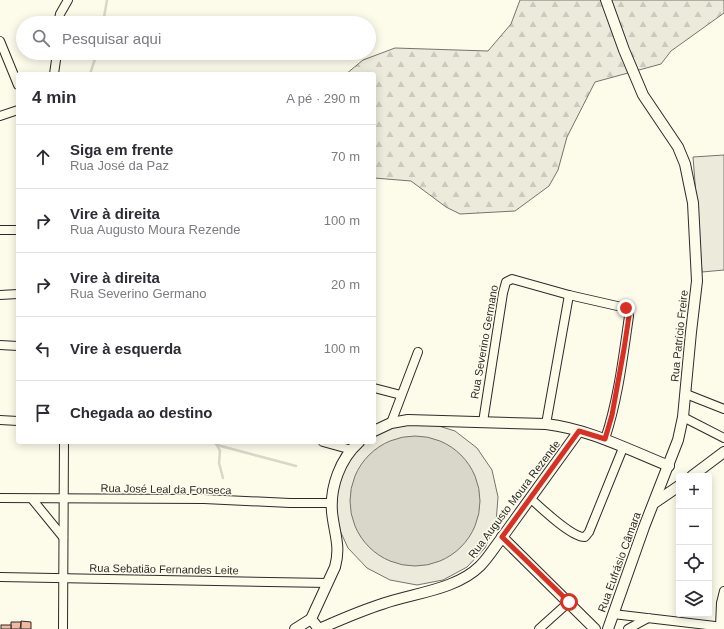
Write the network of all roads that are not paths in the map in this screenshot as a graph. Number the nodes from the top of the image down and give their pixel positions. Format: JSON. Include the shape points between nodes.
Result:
{"nodes":[{"id":1,"x":68,"y":0,"type":"edge"},
{"id":2,"x":606,"y":0,"type":"edge"},
{"id":3,"x":60,"y":16,"type":"edge"},
{"id":4,"x":0,"y":41,"type":"edge"},
{"id":5,"x":56,"y":60,"type":"edge"},
{"id":6,"x":54,"y":72,"type":"edge"},
{"id":7,"x":16,"y":80,"type":"edge"},
{"id":8,"x":16,"y":111,"type":"edge"},
{"id":9,"x":0,"y":116,"type":"edge"},
{"id":10,"x":0,"y":230,"type":"edge"},
{"id":11,"x":16,"y":230,"type":"edge"},
{"id":12,"x":16,"y":294,"type":"edge"},
{"id":13,"x":0,"y":295,"type":"edge"},
{"id":14,"x":569,"y":295,"type":"junction"},
{"id":15,"x":0,"y":345,"type":"edge"},
{"id":16,"x":16,"y":346,"type":"edge"},
{"id":17,"x":418,"y":352,"type":"dead end"},
{"id":18,"x":376,"y":388,"type":"edge"},
{"id":19,"x":686,"y":394,"type":"junction"},
{"id":20,"x":402,"y":395,"type":"junction"},
{"id":21,"x":724,"y":409,"type":"edge"},
{"id":22,"x":683,"y":417,"type":"junction"},
{"id":23,"x":0,"y":420,"type":"edge"},
{"id":24,"x":16,"y":421,"type":"edge"},
{"id":25,"x":483,"y":422,"type":"junction"},
{"id":26,"x":391,"y":423,"type":"junction"},
{"id":27,"x":546,"y":424,"type":"junction"},
{"id":28,"x":376,"y":430,"type":"edge"},
{"id":29,"x":579,"y":431,"type":"junction"},
{"id":30,"x":724,"y":438,"type":"edge"},
{"id":31,"x":605,"y":439,"type":"junction"},
{"id":32,"x":64,"y":444,"type":"edge"},
{"id":33,"x":330,"y":444,"type":"edge"},
{"id":34,"x":357,"y":444,"type":"edge"},
{"id":35,"x":623,"y":448,"type":"junction"},
{"id":36,"x":352,"y":450,"type":"junction"},
{"id":37,"x":724,"y":454,"type":"edge"},
{"id":38,"x":669,"y":466,"type":"junction"},
{"id":39,"x":696,"y":473,"type":"edge"},
{"id":40,"x":676,"y":488,"type":"edge"},
{"id":41,"x":0,"y":498,"type":"edge"},
{"id":42,"x":530,"y":498,"type":"junction"},
{"id":43,"x":32,"y":499,"type":"junction"},
{"id":44,"x":63,"y":499,"type":"junction"},
{"id":45,"x":332,"y":503,"type":"junction"},
{"id":46,"x":654,"y":503,"type":"junction"},
{"id":47,"x":63,"y":537,"type":"junction"},
{"id":48,"x":502,"y":537,"type":"junction"},
{"id":49,"x":0,"y":577,"type":"edge"},
{"id":50,"x":63,"y":579,"type":"junction"},
{"id":51,"x":328,"y":583,"type":"junction"},
{"id":52,"x":724,"y":592,"type":"edge"},
{"id":53,"x":569,"y":602,"type":"junction"},
{"id":54,"x":613,"y":614,"type":"junction"},
{"id":55,"x":648,"y":618,"type":"junction"},
{"id":56,"x":310,"y":619,"type":"junction"},
{"id":57,"x":722,"y":627,"type":"edge"},
{"id":58,"x":63,"y":629,"type":"edge"},
{"id":59,"x":295,"y":629,"type":"edge"},
{"id":60,"x":319,"y":629,"type":"edge"},
{"id":61,"x":539,"y":629,"type":"edge"},
{"id":62,"x":595,"y":629,"type":"edge"},
{"id":63,"x":608,"y":629,"type":"edge"},
{"id":64,"x":628,"y":629,"type":"edge"}],
"edges":[{"from":1,"to":3,"type":"street"},
{"from":2,"to":19,"type":"street","name":"Rua Patrício Freire","via":[[644,95],[678,147],[685,164],[693,202],[697,282]]},
{"from":4,"to":7,"type":"street"},
{"from":5,"to":6,"type":"street"},
{"from":8,"to":9,"type":"street"},
{"from":10,"to":11,"type":"street"},
{"from":12,"to":13,"type":"street"},
{"from":14,"to":25,"type":"street","name":"Rua Severino Germano","via":[[522,281],[512,279],[506,282]]},
{"from":14,"to":27,"type":"street"},
{"from":14,"to":31,"type":"street","via":[[626,308],[629,314],[618,389]]},
{"from":15,"to":16,"type":"street"},
{"from":17,"to":20,"type":"street"},
{"from":18,"to":20,"type":"street"},
{"from":19,"to":21,"type":"street","name":"Rua Patrício Freire"},
{"from":19,"to":22,"type":"street","name":"Rua Patrício Freire"},
{"from":20,"to":26,"type":"street"},
{"from":22,"to":30,"type":"street"},
{"from":22,"to":38,"type":"street","name":"Rua Patrício Freire"},
{"from":23,"to":24,"type":"street"},
{"from":25,"to":26,"type":"street","via":[[414,420]]},
{"from":25,"to":27,"type":"street"},
{"from":26,"to":28,"type":"street"},
{"from":27,"to":29,"type":"street"},
{"from":29,"to":31,"type":"street"},
{"from":29,"to":42,"type":"street","name":"Rua Augusto Moura Rezende"},
{"from":31,"to":35,"type":"street"},
{"from":32,"to":44,"type":"street"},
{"from":33,"to":36,"type":"street"},
{"from":34,"to":36,"type":"street"},
{"from":35,"to":38,"type":"street"},
{"from":35,"to":42,"type":"street","via":[[585,538],[578,537]]},
{"from":36,"to":45,"type":"street","via":[[338,472]]},
{"from":37,"to":39,"type":"street"},
{"from":38,"to":46,"type":"street","name":"Rua Patrício Freire"},
{"from":40,"to":46,"type":"street"},
{"from":41,"to":43,"type":"street","name":"Rua José Leal da Fonseca"},
{"from":42,"to":48,"type":"street","name":"Rua Augusto Moura Rezende"},
{"from":43,"to":44,"type":"street","name":"Rua José Leal da Fonseca"},
{"from":43,"to":47,"type":"street"},
{"from":44,"to":45,"type":"street","name":"Rua José Leal da Fonseca","via":[[204,499],[290,504]]},
{"from":44,"to":47,"type":"street"},
{"from":45,"to":51,"type":"street","via":[[338,558]]},
{"from":46,"to":54,"type":"street","name":"Rua Eufrásio Câmara"},
{"from":47,"to":50,"type":"street"},
{"from":48,"to":53,"type":"street"},
{"from":48,"to":60,"type":"street","name":"Rua Augusto Moura Rezende","via":[[480,566],[462,579],[383,603]]},
{"from":49,"to":50,"type":"street","name":"Rua Sebatião Fernandes Leite"},
{"from":50,"to":51,"type":"street","name":"Rua Sebatião Fernandes Leite"},
{"from":50,"to":58,"type":"street"},
{"from":51,"to":56,"type":"street"},
{"from":52,"to":57,"type":"street","via":[[721,603]]},
{"from":53,"to":61,"type":"street"},
{"from":53,"to":62,"type":"street"},
{"from":54,"to":55,"type":"street"},
{"from":54,"to":63,"type":"street","name":"Rua Eufrásio Câmara"},
{"from":55,"to":57,"type":"street"},
{"from":55,"to":64,"type":"street"},
{"from":56,"to":59,"type":"street"},
{"from":56,"to":60,"type":"street","name":"Rua Augusto Moura Rezende"}]}
